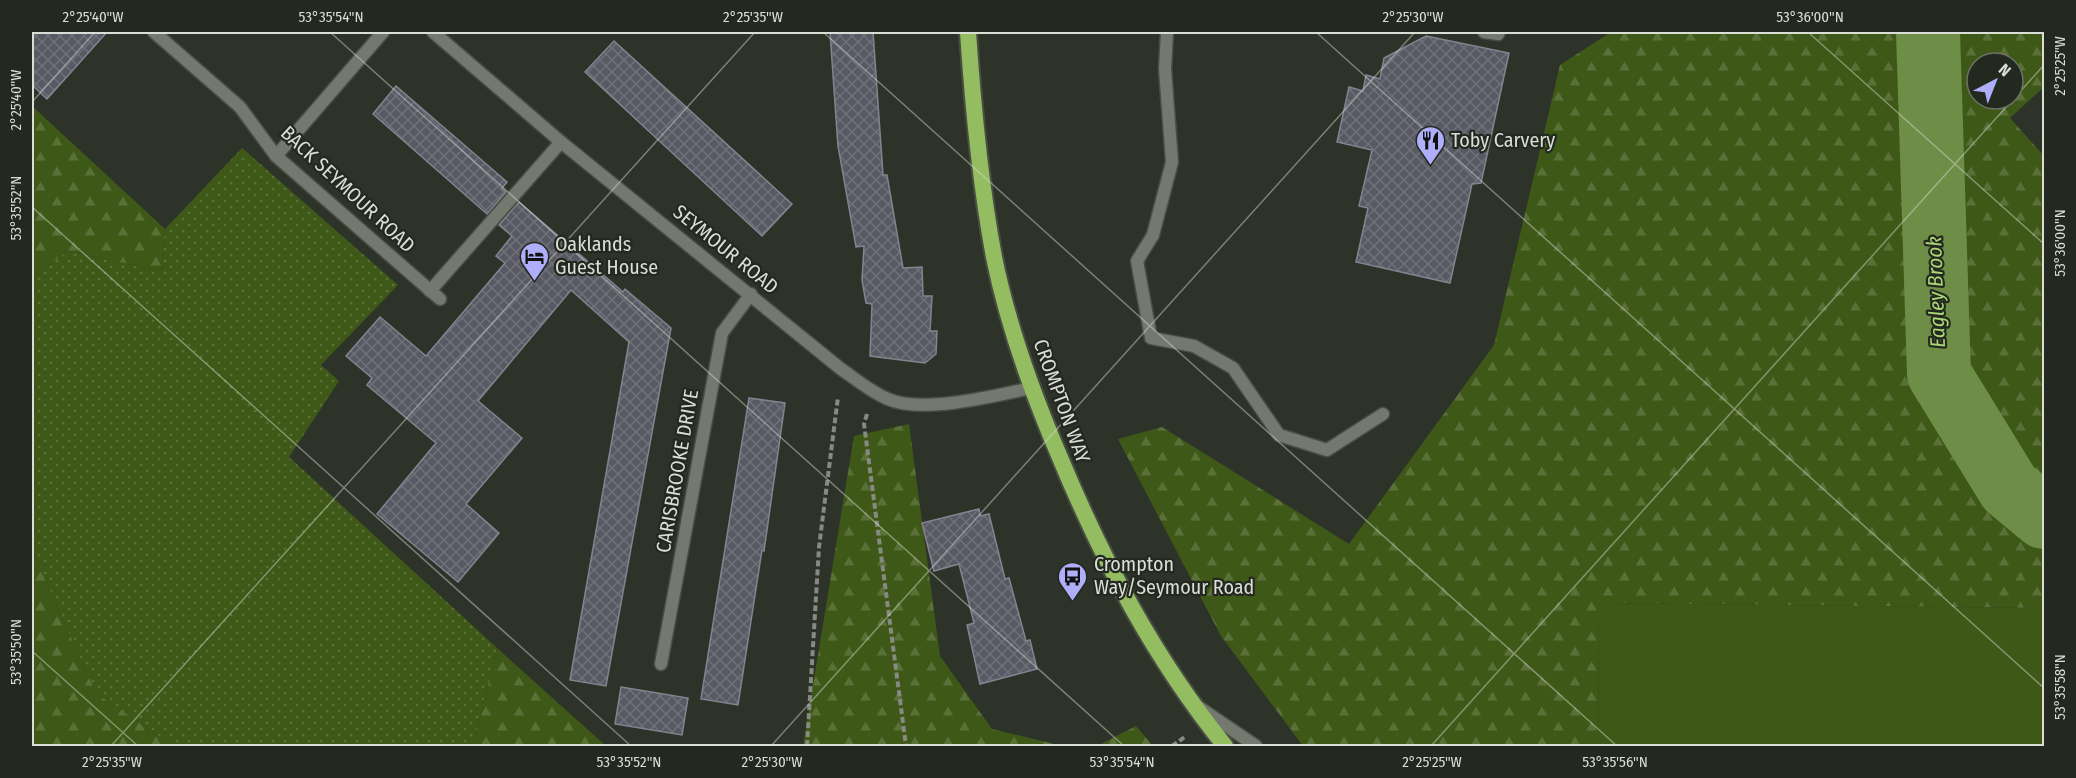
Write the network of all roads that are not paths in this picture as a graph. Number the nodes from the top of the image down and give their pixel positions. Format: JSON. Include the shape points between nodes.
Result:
{"nodes":[{"id":1,"x":154,"y":32,"type":"edge"},
{"id":2,"x":383,"y":32,"type":"edge"},
{"id":3,"x":433,"y":32,"type":"edge"},
{"id":4,"x":968,"y":32,"type":"edge"},
{"id":5,"x":1167,"y":32,"type":"edge"},
{"id":6,"x":1484,"y":32,"type":"edge"},
{"id":7,"x":1499,"y":32,"type":"edge"},
{"id":8,"x":561,"y":142,"type":"junction"},
{"id":9,"x":276,"y":156,"type":"junction"},
{"id":10,"x":751,"y":294,"type":"junction"},
{"id":11,"x":1031,"y":388,"type":"junction"},
{"id":12,"x":1383,"y":414,"type":"dead end"},
{"id":13,"x":661,"y":664,"type":"dead end"},
{"id":14,"x":1189,"y":700,"type":"junction"},
{"id":15,"x":1225,"y":747,"type":"edge"},
{"id":16,"x":1256,"y":747,"type":"edge"}],
"edges":[{"from":1,"to":9,"type":"street","name":"BACK SEYMOUR ROAD","via":[[240,107]]},
{"from":2,"to":9,"type":"street"},
{"from":3,"to":8,"type":"street","name":"SEYMOUR ROAD"},
{"from":4,"to":11,"type":"highway","name":"CROMPTON WAY","via":[[979,168],[995,259]]},
{"from":5,"to":12,"type":"street","via":[[1172,162],[1153,235],[1137,261],[1151,338],[1194,346],[1233,368],[1279,435],[1327,450]]},
{"from":6,"to":7,"type":"street"},
{"from":8,"to":9,"type":"street","name":"BACK SEYMOUR ROAD","via":[[435,295]]},
{"from":8,"to":10,"type":"street","name":"SEYMOUR ROAD"},
{"from":10,"to":11,"type":"street","name":"SEYMOUR ROAD","via":[[841,369],[874,392],[908,405],[982,399]]},
{"from":10,"to":13,"type":"street","name":"CARISBROOKE DRIVE","via":[[722,333]]},
{"from":11,"to":14,"type":"highway","name":"CROMPTON WAY","via":[[1090,529],[1137,620]]},
{"from":14,"to":15,"type":"highway","name":"CROMPTON WAY"},
{"from":14,"to":16,"type":"street"}]}
